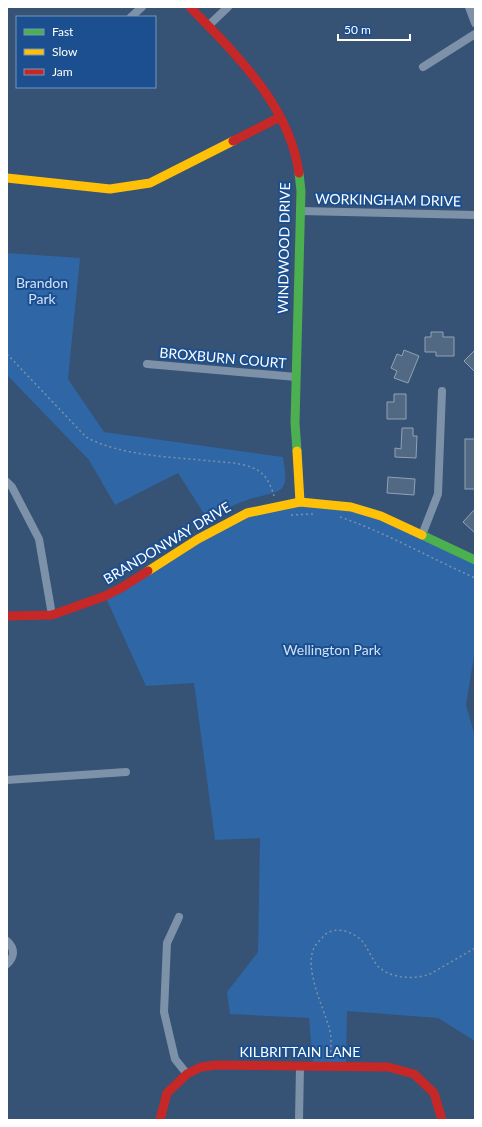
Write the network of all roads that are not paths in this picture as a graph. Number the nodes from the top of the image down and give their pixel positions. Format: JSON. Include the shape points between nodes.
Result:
{"nodes":[{"id":1,"x":142,"y":7,"type":"edge"},
{"id":2,"x":190,"y":7,"type":"edge"},
{"id":3,"x":228,"y":7,"type":"edge"},
{"id":4,"x":469,"y":7,"type":"edge"},
{"id":5,"x":132,"y":16,"type":"edge"},
{"id":6,"x":475,"y":23,"type":"edge"},
{"id":7,"x":208,"y":26,"type":"junction"},
{"id":8,"x":475,"y":34,"type":"edge"},
{"id":9,"x":424,"y":67,"type":"dead end"},
{"id":10,"x":280,"y":116,"type":"junction"},
{"id":11,"x":7,"y":178,"type":"edge"},
{"id":12,"x":301,"y":211,"type":"junction"},
{"id":13,"x":475,"y":215,"type":"edge"},
{"id":14,"x":147,"y":364,"type":"dead end"},
{"id":15,"x":296,"y":377,"type":"junction"},
{"id":16,"x":442,"y":391,"type":"dead end"},
{"id":17,"x":7,"y":482,"type":"edge"},
{"id":18,"x":300,"y":502,"type":"junction"},
{"id":19,"x":422,"y":536,"type":"junction"},
{"id":20,"x":475,"y":560,"type":"edge"},
{"id":21,"x":52,"y":615,"type":"junction"},
{"id":22,"x":7,"y":616,"type":"edge"},
{"id":23,"x":126,"y":772,"type":"dead end"},
{"id":24,"x":7,"y":780,"type":"edge"},
{"id":25,"x":179,"y":917,"type":"dead end"},
{"id":26,"x":7,"y":941,"type":"edge"},
{"id":27,"x":7,"y":964,"type":"edge"},
{"id":28,"x":300,"y":1066,"type":"junction"},
{"id":29,"x":186,"y":1074,"type":"junction"},
{"id":30,"x":160,"y":1120,"type":"edge"},
{"id":31,"x":299,"y":1120,"type":"edge"},
{"id":32,"x":442,"y":1120,"type":"edge"}],
"edges":[{"from":1,"to":5,"type":"street"},
{"from":2,"to":7,"type":"street","name":"WINDWOOD DRIVE"},
{"from":3,"to":7,"type":"street"},
{"from":4,"to":6,"type":"street"},
{"from":7,"to":10,"type":"street","name":"WINDWOOD DRIVE","via":[[249,72]]},
{"from":8,"to":9,"type":"street"},
{"from":10,"to":11,"type":"street","via":[[150,183],[110,189]]},
{"from":10,"to":12,"type":"street","name":"WINDWOOD DRIVE","via":[[298,166]]},
{"from":12,"to":13,"type":"street","name":"WORKINGHAM DRIVE"},
{"from":12,"to":15,"type":"street","name":"WINDWOOD DRIVE"},
{"from":14,"to":15,"type":"street","name":"BROXBURN COURT"},
{"from":15,"to":18,"type":"street","name":"WINDWOOD DRIVE","via":[[295,423]]},
{"from":16,"to":19,"type":"street","via":[[438,494]]},
{"from":17,"to":21,"type":"street","via":[[39,539]]},
{"from":18,"to":19,"type":"street","name":"BRANDONWAY DRIVE","via":[[351,507],[381,516]]},
{"from":18,"to":21,"type":"street","name":"BRANDONWAY DRIVE","via":[[247,513],[198,539],[121,588]]},
{"from":19,"to":20,"type":"street","name":"BRANDONWAY DRIVE"},
{"from":21,"to":22,"type":"street","name":"BRANDONWAY DRIVE"},
{"from":23,"to":24,"type":"street"},
{"from":25,"to":29,"type":"street","via":[[166,943],[164,1012],[176,1059]]},
{"from":26,"to":27,"type":"street","via":[[13,953]]},
{"from":28,"to":29,"type":"street","name":"KILBRITTAIN LANE","via":[[216,1065],[201,1067]]},
{"from":28,"to":31,"type":"street"},
{"from":28,"to":32,"type":"street","name":"KILBRITTAIN LANE","via":[[388,1067],[414,1074],[434,1093]]},
{"from":29,"to":30,"type":"street","name":"KILBRITTAIN LANE","via":[[167,1093]]}]}
